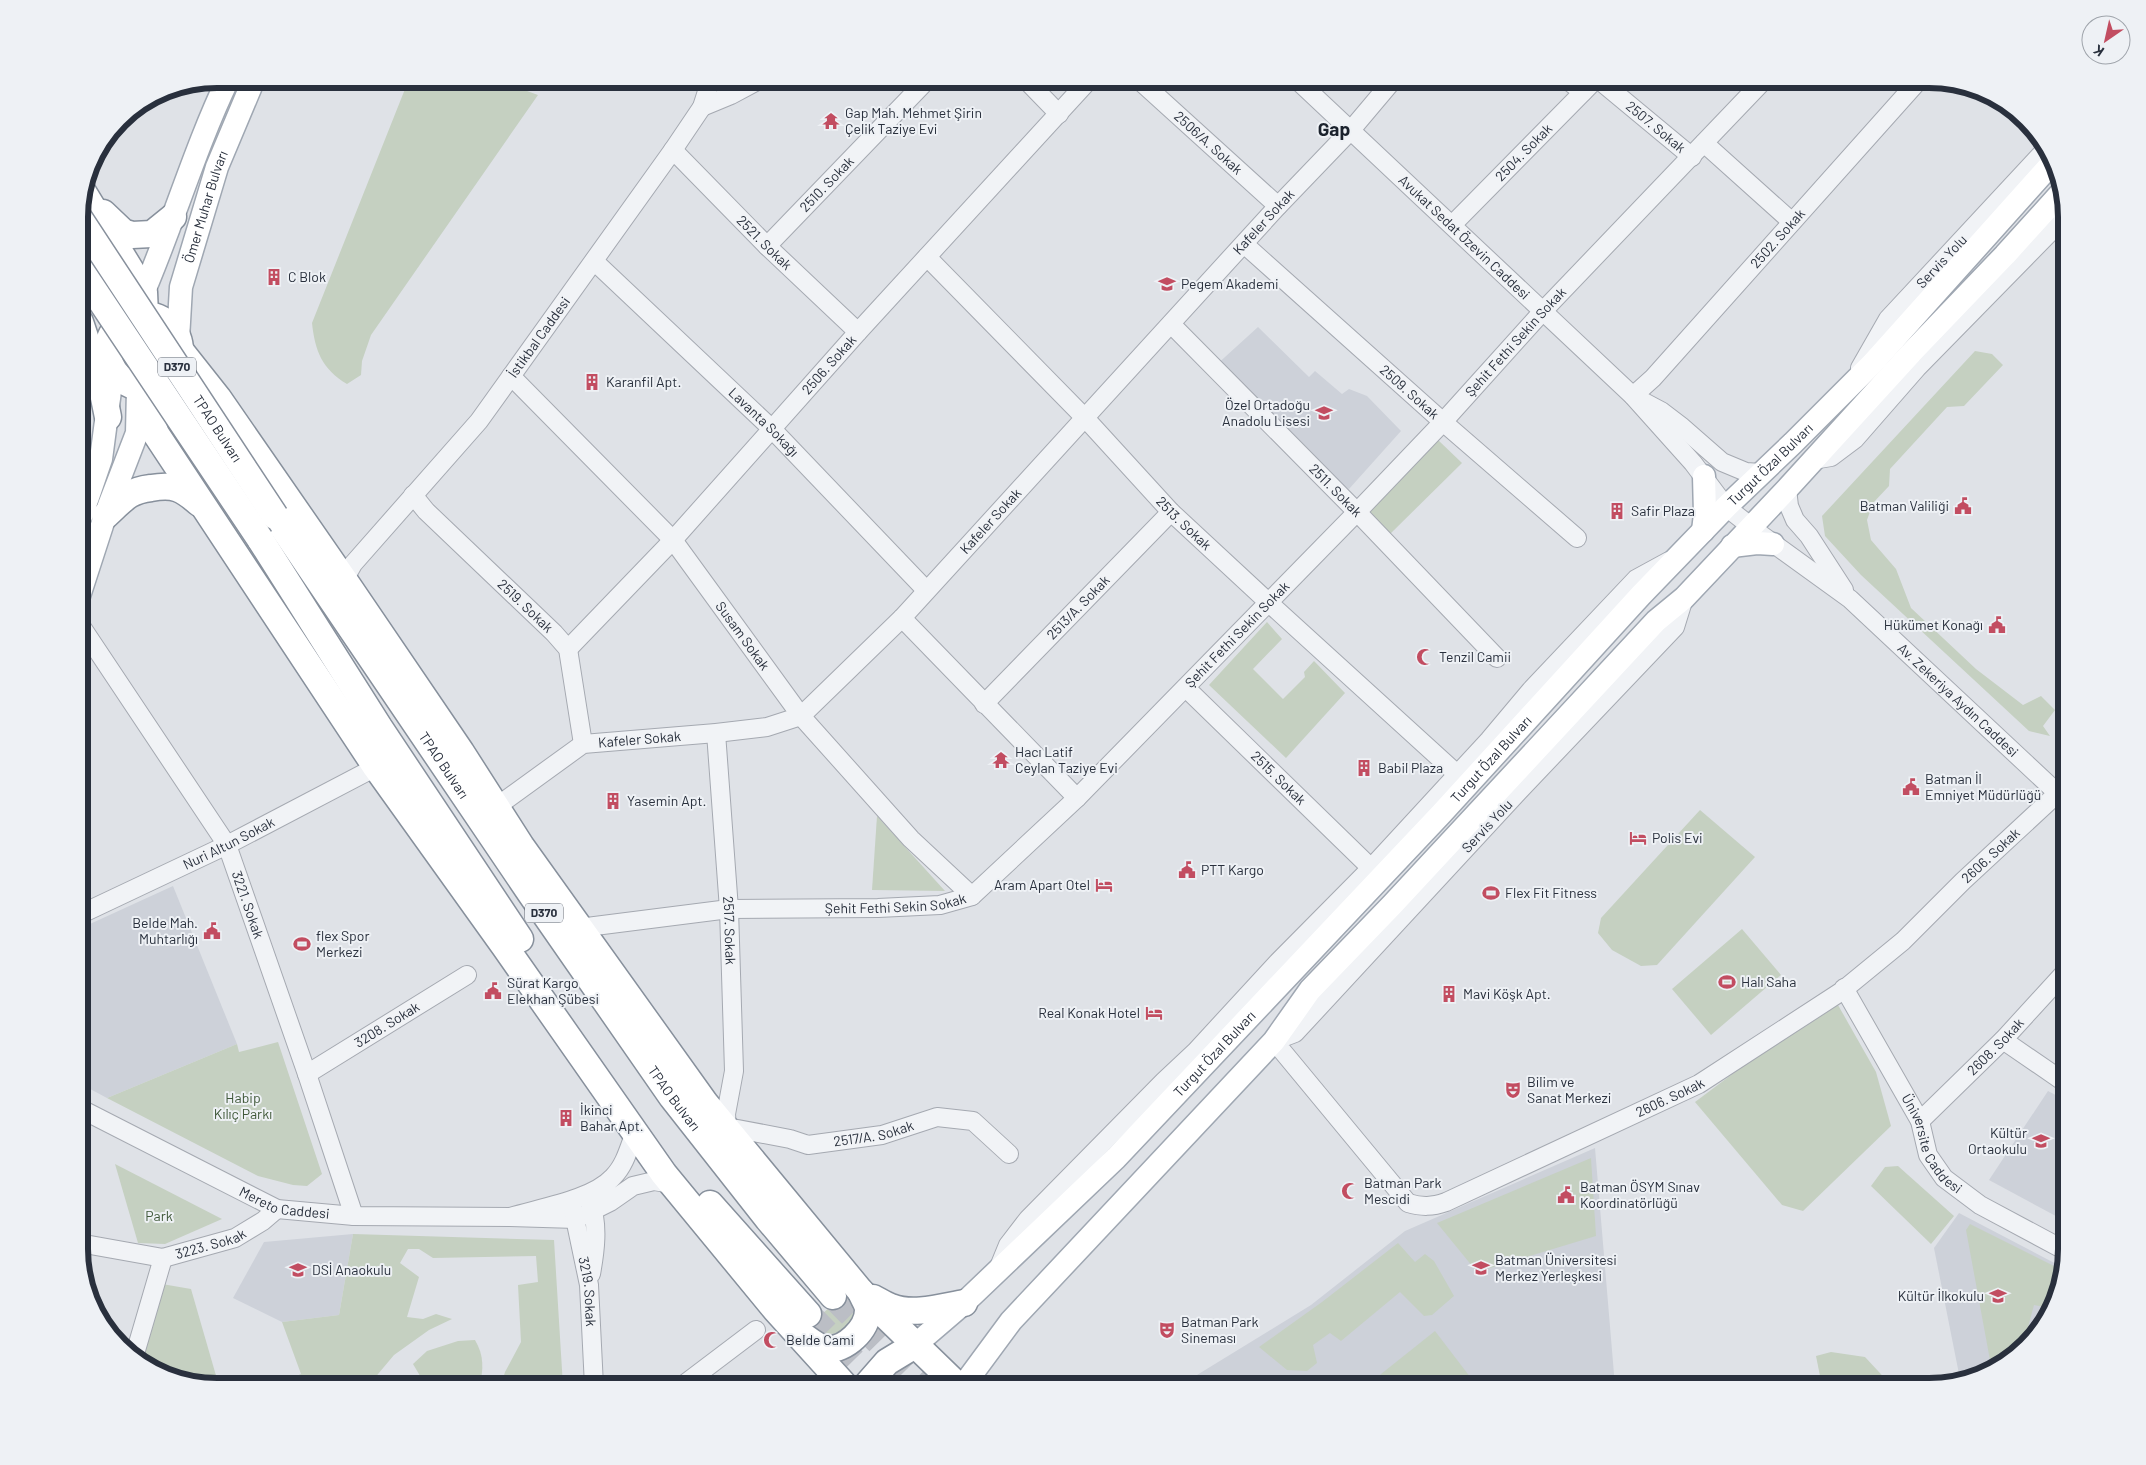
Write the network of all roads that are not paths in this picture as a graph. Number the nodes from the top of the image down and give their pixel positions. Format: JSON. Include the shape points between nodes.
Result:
{"nodes":[{"id":1,"x":224,"y":87,"type":"edge"},
{"id":2,"x":251,"y":87,"type":"edge"},
{"id":3,"x":708,"y":87,"type":"edge"},
{"id":4,"x":746,"y":87,"type":"edge"},
{"id":5,"x":920,"y":87,"type":"edge"},
{"id":6,"x":1033,"y":87,"type":"edge"},
{"id":7,"x":1083,"y":87,"type":"edge"},
{"id":8,"x":1147,"y":87,"type":"edge"},
{"id":9,"x":1305,"y":87,"type":"edge"},
{"id":10,"x":1387,"y":87,"type":"edge"},
{"id":11,"x":1576,"y":87,"type":"edge"},
{"id":12,"x":1588,"y":87,"type":"edge"},
{"id":13,"x":1607,"y":87,"type":"edge"},
{"id":14,"x":1757,"y":87,"type":"edge"},
{"id":15,"x":1913,"y":87,"type":"edge"},
{"id":16,"x":1583,"y":92,"type":"junction"},
{"id":17,"x":702,"y":107,"type":"junction"},
{"id":18,"x":1059,"y":114,"type":"junction"},
{"id":19,"x":1351,"y":130,"type":"junction"},
{"id":20,"x":1704,"y":143,"type":"junction"},
{"id":21,"x":673,"y":150,"type":"junction"},
{"id":22,"x":2042,"y":153,"type":"edge"},
{"id":23,"x":1692,"y":157,"type":"junction"},
{"id":24,"x":2048,"y":167,"type":"edge"},
{"id":25,"x":2057,"y":198,"type":"edge"},
{"id":26,"x":1278,"y":206,"type":"junction"},
{"id":27,"x":88,"y":207,"type":"edge"},
{"id":28,"x":88,"y":211,"type":"edge"},
{"id":29,"x":88,"y":212,"type":"edge"},
{"id":30,"x":173,"y":217,"type":"junction"},
{"id":31,"x":1792,"y":222,"type":"junction"},
{"id":32,"x":2058,"y":223,"type":"edge"},
{"id":33,"x":1452,"y":225,"type":"junction"},
{"id":34,"x":1244,"y":244,"type":"junction"},
{"id":35,"x":768,"y":246,"type":"junction"},
{"id":36,"x":927,"y":257,"type":"junction"},
{"id":37,"x":594,"y":261,"type":"junction"},
{"id":38,"x":88,"y":281,"type":"edge"},
{"id":39,"x":1919,"y":298,"type":"junction"},
{"id":40,"x":141,"y":308,"type":"junction"},
{"id":41,"x":1543,"y":311,"type":"junction"},
{"id":42,"x":1170,"y":324,"type":"junction"},
{"id":43,"x":1948,"y":326,"type":"junction"},
{"id":44,"x":88,"y":332,"type":"edge"},
{"id":45,"x":858,"y":332,"type":"junction"},
{"id":46,"x":179,"y":344,"type":"junction"},
{"id":47,"x":88,"y":345,"type":"edge"},
{"id":48,"x":111,"y":363,"type":"junction"},
{"id":49,"x":512,"y":376,"type":"junction"},
{"id":50,"x":138,"y":387,"type":"junction"},
{"id":51,"x":1633,"y":396,"type":"junction"},
{"id":52,"x":108,"y":417,"type":"junction"},
{"id":53,"x":1086,"y":419,"type":"junction"},
{"id":54,"x":1443,"y":422,"type":"junction"},
{"id":55,"x":772,"y":428,"type":"junction"},
{"id":56,"x":1761,"y":473,"type":"junction"},
{"id":57,"x":1704,"y":476,"type":"junction"},
{"id":58,"x":1787,"y":489,"type":"junction"},
{"id":59,"x":413,"y":495,"type":"junction"},
{"id":60,"x":88,"y":497,"type":"edge"},
{"id":61,"x":1726,"y":507,"type":"junction"},
{"id":62,"x":210,"y":512,"type":"junction"},
{"id":63,"x":1171,"y":512,"type":"junction"},
{"id":64,"x":1357,"y":512,"type":"junction"},
{"id":65,"x":106,"y":516,"type":"junction"},
{"id":66,"x":1750,"y":527,"type":"junction"},
{"id":67,"x":1704,"y":531,"type":"junction"},
{"id":68,"x":1577,"y":538,"type":"dead end"},
{"id":69,"x":673,"y":540,"type":"junction"},
{"id":70,"x":1773,"y":544,"type":"junction"},
{"id":71,"x":1732,"y":546,"type":"junction"},
{"id":72,"x":1676,"y":558,"type":"junction"},
{"id":73,"x":88,"y":569,"type":"edge"},
{"id":74,"x":344,"y":580,"type":"junction"},
{"id":75,"x":926,"y":590,"type":"junction"},
{"id":76,"x":1850,"y":599,"type":"junction"},
{"id":77,"x":1268,"y":602,"type":"junction"},
{"id":78,"x":902,"y":618,"type":"junction"},
{"id":79,"x":88,"y":636,"type":"edge"},
{"id":80,"x":568,"y":649,"type":"junction"},
{"id":81,"x":1497,"y":658,"type":"dead end"},
{"id":82,"x":1186,"y":688,"type":"junction"},
{"id":83,"x":984,"y":704,"type":"junction"},
{"id":84,"x":801,"y":716,"type":"junction"},
{"id":85,"x":716,"y":733,"type":"junction"},
{"id":86,"x":583,"y":744,"type":"junction"},
{"id":87,"x":376,"y":768,"type":"junction"},
{"id":88,"x":1457,"y":774,"type":"junction"},
{"id":89,"x":2058,"y":794,"type":"edge"},
{"id":90,"x":1077,"y":798,"type":"junction"},
{"id":91,"x":2058,"y":801,"type":"edge"},
{"id":92,"x":496,"y":807,"type":"junction"},
{"id":93,"x":228,"y":845,"type":"junction"},
{"id":94,"x":1370,"y":868,"type":"junction"},
{"id":95,"x":972,"y":896,"type":"junction"},
{"id":96,"x":729,"y":909,"type":"junction"},
{"id":97,"x":88,"y":911,"type":"edge"},
{"id":98,"x":580,"y":928,"type":"junction"},
{"id":99,"x":467,"y":975,"type":"dead end"},
{"id":100,"x":2058,"y":980,"type":"edge"},
{"id":101,"x":1844,"y":988,"type":"junction"},
{"id":102,"x":2003,"y":1040,"type":"junction"},
{"id":103,"x":1274,"y":1041,"type":"junction"},
{"id":104,"x":307,"y":1074,"type":"junction"},
{"id":105,"x":2058,"y":1078,"type":"edge"},
{"id":106,"x":88,"y":1113,"type":"edge"},
{"id":107,"x":1920,"y":1121,"type":"junction"},
{"id":108,"x":726,"y":1127,"type":"junction"},
{"id":109,"x":635,"y":1132,"type":"junction"},
{"id":110,"x":1009,"y":1154,"type":"dead end"},
{"id":111,"x":672,"y":1184,"type":"junction"},
{"id":112,"x":580,"y":1196,"type":"junction"},
{"id":113,"x":277,"y":1209,"type":"junction"},
{"id":114,"x":594,"y":1211,"type":"junction"},
{"id":115,"x":354,"y":1216,"type":"junction"},
{"id":116,"x":510,"y":1218,"type":"junction"},
{"id":117,"x":576,"y":1219,"type":"junction"},
{"id":118,"x":88,"y":1245,"type":"edge"},
{"id":119,"x":2058,"y":1247,"type":"edge"},
{"id":120,"x":163,"y":1258,"type":"junction"},
{"id":121,"x":997,"y":1272,"type":"junction"},
{"id":122,"x":589,"y":1285,"type":"junction"},
{"id":123,"x":861,"y":1292,"type":"junction"},
{"id":124,"x":833,"y":1296,"type":"tunnel mouth"},
{"id":125,"x":964,"y":1303,"type":"junction"},
{"id":126,"x":802,"y":1323,"type":"junction"},
{"id":127,"x":756,"y":1330,"type":"dead end"},
{"id":128,"x":995,"y":1341,"type":"junction"},
{"id":129,"x":915,"y":1344,"type":"junction"},
{"id":130,"x":136,"y":1349,"type":"edge"},
{"id":131,"x":594,"y":1378,"type":"edge"},
{"id":132,"x":693,"y":1378,"type":"edge"},
{"id":133,"x":840,"y":1378,"type":"edge"},
{"id":134,"x":873,"y":1378,"type":"edge"},
{"id":135,"x":950,"y":1378,"type":"edge"},
{"id":136,"x":970,"y":1378,"type":"edge"},
{"id":137,"x":986,"y":1378,"type":"edge"}],
"edges":[{"from":1,"to":30,"type":"main road","name":"Ömer Muhar Bulvarı"},
{"from":2,"to":46,"type":"main road","name":"Ömer Muhar Bulvarı","via":[[217,167],[181,287]]},
{"from":3,"to":17,"type":"street","name":"İstikbal Caddesi"},
{"from":4,"to":17,"type":"street"},
{"from":5,"to":35,"type":"street","name":"2510. Sokak"},
{"from":6,"to":18,"type":"street"},
{"from":7,"to":18,"type":"street","name":"2506. Sokak"},
{"from":8,"to":26,"type":"street","name":"2506/A. Sokak"},
{"from":9,"to":19,"type":"street","name":"Avukat Sedat Özevin Caddesi"},
{"from":10,"to":19,"type":"street","name":"Kafeler Sokak"},
{"from":11,"to":16,"type":"street"},
{"from":12,"to":16,"type":"street","name":"2504. Sokak"},
{"from":13,"to":23,"type":"street","name":"2507. Sokak"},
{"from":14,"to":20,"type":"street","name":"Şehit Fethi Sekin Sokak"},
{"from":15,"to":31,"type":"street","name":"2502. Sokak"},
{"from":16,"to":33,"type":"street","name":"2504. Sokak"},
{"from":17,"to":21,"type":"street","name":"İstikbal Caddesi"},
{"from":18,"to":36,"type":"street","name":"2506. Sokak"},
{"from":19,"to":26,"type":"street","name":"Kafeler Sokak"},
{"from":19,"to":33,"type":"street","name":"Avukat Sedat Özevin Caddesi"},
{"from":20,"to":23,"type":"street","name":"Şehit Fethi Sekin Sokak"},
{"from":20,"to":31,"type":"street","name":"2507. Sokak"},
{"from":21,"to":35,"type":"street","name":"2521. Sokak"},
{"from":21,"to":37,"type":"street","name":"İstikbal Caddesi"},
{"from":22,"to":39,"type":"street","name":"Servis Yolu"},
{"from":23,"to":41,"type":"street","name":"Şehit Fethi Sekin Sokak"},
{"from":24,"to":39,"type":"main road","name":"Turgut Özal Bulvarı"},
{"from":25,"to":43,"type":"main road","name":"Turgut Özal Bulvarı"},
{"from":26,"to":34,"type":"street","name":"Kafeler Sokak"},
{"from":27,"to":30,"type":"highway","via":[[132,235],[152,234]]},
{"from":28,"to":124,"type":"highway","name":"TPAO Bulvarı","number":"D370","bridge":true,"via":[[274,516],[531,894],[667,1089],[768,1219]]},
{"from":29,"to":40,"type":"highway"},
{"from":30,"to":40,"type":"main road","name":"Ömer Muhar Bulvarı"},
{"from":31,"to":51,"type":"street","name":"2502. Sokak","via":[[1653,378]]},
{"from":32,"to":43,"type":"street"},
{"from":33,"to":41,"type":"street","name":"Avukat Sedat Özevin Caddesi"},
{"from":34,"to":42,"type":"street","name":"Kafeler Sokak"},
{"from":34,"to":54,"type":"street","name":"2509. Sokak"},
{"from":35,"to":45,"type":"street","name":"2521. Sokak"},
{"from":36,"to":45,"type":"street","name":"2506. Sokak"},
{"from":36,"to":53,"type":"street","name":"2513. Sokak"},
{"from":37,"to":49,"type":"street","name":"İstikbal Caddesi"},
{"from":37,"to":55,"type":"street","name":"Lavanta Sokağı"},
{"from":38,"to":126,"type":"highway","name":"TPAO Bulvarı","number":"D370","bridge":true,"via":[[575,1020],[695,1186]]},
{"from":39,"to":43,"type":"main road"},
{"from":39,"to":56,"type":"main road","name":"Turgut Özal Bulvarı","via":[[1850,385]]},
{"from":40,"to":46,"type":"highway","via":[[172,329]]},
{"from":40,"to":48,"type":"highway","via":[[113,334],[109,346]]},
{"from":41,"to":51,"type":"street","name":"Avukat Sedat Özevin Caddesi"},
{"from":41,"to":54,"type":"street","name":"Şehit Fethi Sekin Sokak"},
{"from":42,"to":53,"type":"street","name":"Kafeler Sokak"},
{"from":42,"to":64,"type":"street","name":"2511. Sokak"},
{"from":43,"to":58,"type":"main road","name":"Turgut Özal Bulvarı"},
{"from":44,"to":48,"type":"highway"},
{"from":45,"to":55,"type":"street","name":"2506. Sokak"},
{"from":46,"to":50,"type":"highway","via":[[179,361],[174,372],[155,386]]},
{"from":46,"to":74,"type":"highway","name":"TPAO Bulvarı"},
{"from":47,"to":52,"type":"highway"},
{"from":48,"to":50,"type":"highway","via":[[128,383]]},
{"from":48,"to":52,"type":"main road"},
{"from":49,"to":59,"type":"street","name":"İstikbal Caddesi","via":[[479,421]]},
{"from":49,"to":69,"type":"street","name":"Susam Sokak"},
{"from":50,"to":62,"type":"highway","name":"TPAO Bulvarı","via":[[156,434]]},
{"from":50,"to":65,"type":"main road","via":[[137,433]]},
{"from":51,"to":56,"type":"street","via":[[1661,411],[1722,462],[1746,472]]},
{"from":51,"to":57,"type":"street"},
{"from":52,"to":60,"type":"main road","via":[[101,459]]},
{"from":53,"to":63,"type":"street","name":"2513. Sokak"},
{"from":53,"to":75,"type":"street","name":"Kafeler Sokak"},
{"from":54,"to":64,"type":"street","name":"Şehit Fethi Sekin Sokak"},
{"from":54,"to":68,"type":"street","name":"2509. Sokak"},
{"from":55,"to":69,"type":"street","name":"2506. Sokak"},
{"from":55,"to":75,"type":"street","name":"Lavanta Sokağı"},
{"from":56,"to":61,"type":"main road","name":"Turgut Özal Bulvarı"},
{"from":57,"to":61,"type":"street"},
{"from":57,"to":67,"type":"main road"},
{"from":58,"to":66,"type":"main road","name":"Turgut Özal Bulvarı"},
{"from":58,"to":76,"type":"street","via":[[1795,520]]},
{"from":59,"to":74,"type":"street","name":"İstikbal Caddesi"},
{"from":59,"to":80,"type":"street","name":"2519. Sokak"},
{"from":61,"to":66,"type":"street"},
{"from":61,"to":67,"type":"main road","name":"Turgut Özal Bulvarı"},
{"from":62,"to":65,"type":"highway","via":[[186,492],[175,486],[163,486],[129,494]]},
{"from":62,"to":87,"type":"highway","name":"TPAO Bulvarı"},
{"from":63,"to":77,"type":"street","name":"2513. Sokak"},
{"from":63,"to":83,"type":"street","name":"2513/A. Sokak"},
{"from":64,"to":77,"type":"street","name":"Şehit Fethi Sekin Sokak"},
{"from":64,"to":81,"type":"street","name":"2511. Sokak"},
{"from":65,"to":73,"type":"main road"},
{"from":66,"to":70,"type":"street"},
{"from":66,"to":71,"type":"main road","name":"Turgut Özal Bulvarı"},
{"from":67,"to":72,"type":"main road","name":"Turgut Özal Bulvarı"},
{"from":69,"to":80,"type":"street","name":"2506. Sokak"},
{"from":69,"to":84,"type":"street","name":"Susam Sokak"},
{"from":70,"to":71,"type":"main road"},
{"from":70,"to":76,"type":"street"},
{"from":71,"to":103,"type":"main road","name":"Turgut Özal Bulvarı","via":[[1684,598],[1656,622],[1310,990]]},
{"from":72,"to":88,"type":"street","via":[[1636,579]]},
{"from":72,"to":121,"type":"main road","name":"Turgut Özal Bulvarı","via":[[1468,786],[1214,1056],[1116,1158]]},
{"from":74,"to":92,"type":"highway","name":"TPAO Bulvarı"},
{"from":75,"to":78,"type":"street","name":"Kafeler Sokak"},
{"from":76,"to":89,"type":"street","name":"Av. Zekeriya Aydın Caddesi"},
{"from":77,"to":82,"type":"street","name":"Şehit Fethi Sekin Sokak"},
{"from":77,"to":88,"type":"street","name":"2513. Sokak"},
{"from":78,"to":83,"type":"street"},
{"from":78,"to":84,"type":"street","name":"Kafeler Sokak"},
{"from":79,"to":93,"type":"street","name":"3221. Sokak"},
{"from":80,"to":86,"type":"street"},
{"from":82,"to":90,"type":"street","name":"Şehit Fethi Sekin Sokak"},
{"from":82,"to":94,"type":"street","name":"2515. Sokak"},
{"from":83,"to":90,"type":"street"},
{"from":84,"to":85,"type":"street","name":"Kafeler Sokak","via":[[767,727]]},
{"from":84,"to":95,"type":"street","name":"Susam Sokak","via":[[911,839]]},
{"from":85,"to":86,"type":"street","name":"Kafeler Sokak"},
{"from":85,"to":96,"type":"street","name":"2517. Sokak"},
{"from":86,"to":92,"type":"street","name":"Kafeler Sokak"},
{"from":87,"to":93,"type":"street","name":"Nuri Altun Sokak"},
{"from":87,"to":109,"type":"highway","name":"TPAO Bulvarı"},
{"from":88,"to":94,"type":"street"},
{"from":90,"to":95,"type":"street","name":"Şehit Fethi Sekin Sokak"},
{"from":91,"to":101,"type":"street","name":"2606. Sokak","via":[[1964,881],[1903,941]]},
{"from":92,"to":98,"type":"highway","name":"TPAO Bulvarı"},
{"from":93,"to":97,"type":"street","name":"Nuri Altun Sokak"},
{"from":93,"to":104,"type":"street","name":"3221. Sokak"},
{"from":94,"to":121,"type":"street","via":[[1196,1052],[1028,1219],[1008,1245]]},
{"from":95,"to":96,"type":"street","name":"Şehit Fethi Sekin Sokak","via":[[940,905]]},
{"from":96,"to":98,"type":"street","name":"Şehit Fethi Sekin Sokak"},
{"from":96,"to":108,"type":"street","name":"2517. Sokak","via":[[734,1071]]},
{"from":98,"to":108,"type":"highway","name":"TPAO Bulvarı"},
{"from":99,"to":104,"type":"street","name":"3208. Sokak"},
{"from":100,"to":102,"type":"street","name":"2608. Sokak"},
{"from":101,"to":103,"type":"street","name":"2606. Sokak","via":[[1699,1084],[1434,1207],[1408,1202]]},
{"from":101,"to":107,"type":"street","name":"Üniversite Caddesi"},
{"from":102,"to":105,"type":"street"},
{"from":102,"to":107,"type":"street","name":"2608. Sokak"},
{"from":103,"to":128,"type":"main road","name":"Turgut Özal Bulvarı"},
{"from":104,"to":115,"type":"street","name":"3221. Sokak"},
{"from":106,"to":113,"type":"street","name":"Mereto Caddesi"},
{"from":107,"to":119,"type":"street","name":"Üniversite Caddesi","via":[[1928,1155],[1944,1178],[1980,1205]]},
{"from":108,"to":110,"type":"street","name":"2517/A. Sokak","via":[[808,1145],[882,1135],[937,1117],[972,1121]]},
{"from":108,"to":123,"type":"highway","name":"TPAO Bulvarı"},
{"from":109,"to":111,"type":"highway","name":"TPAO Bulvarı"},
{"from":109,"to":112,"type":"street","name":"Mereto Caddesi","via":[[624,1162],[613,1178]]},
{"from":111,"to":114,"type":"street","name":"Mereto Caddesi","via":[[654,1181],[633,1186]]},
{"from":111,"to":126,"type":"highway","name":"TPAO Bulvarı","via":[[776,1310]]},
{"from":112,"to":114,"type":"street"},
{"from":112,"to":116,"type":"street","name":"Mereto Caddesi"},
{"from":112,"to":117,"type":"street","name":"3219. Sokak","via":[[573,1209]]},
{"from":113,"to":115,"type":"street","name":"Mereto Caddesi"},
{"from":113,"to":120,"type":"street","name":"3223. Sokak","via":[[235,1238]]},
{"from":114,"to":117,"type":"street","name":"Mereto Caddesi"},
{"from":114,"to":122,"type":"street","via":[[595,1250]]},
{"from":115,"to":116,"type":"street","name":"Mereto Caddesi"},
{"from":116,"to":117,"type":"street","name":"Mereto Caddesi"},
{"from":117,"to":122,"type":"street","name":"3219. Sokak"},
{"from":118,"to":120,"type":"street","name":"3223. Sokak"},
{"from":120,"to":130,"type":"street"},
{"from":121,"to":125,"type":"main road","name":"Turgut Özal Bulvarı"},
{"from":122,"to":131,"type":"street","name":"3219. Sokak"},
{"from":123,"to":125,"type":"highway","via":[[892,1308],[904,1310]]},
{"from":123,"to":126,"type":"highway","via":[[868,1308],[867,1318],[860,1332],[848,1342],[836,1348],[815,1344]]},
{"from":123,"to":129,"type":"highway","name":"TPAO Bulvarı"},
{"from":125,"to":129,"type":"main road","name":"Turgut Özal Bulvarı"},
{"from":126,"to":133,"type":"highway","name":"TPAO Bulvarı"},
{"from":127,"to":132,"type":"street"},
{"from":128,"to":136,"type":"main road","name":"Turgut Özal Bulvarı"},
{"from":128,"to":137,"type":"main road"},
{"from":129,"to":134,"type":"highway","via":[[887,1362]]},
{"from":129,"to":135,"type":"highway","name":"TPAO Bulvarı"}]}
